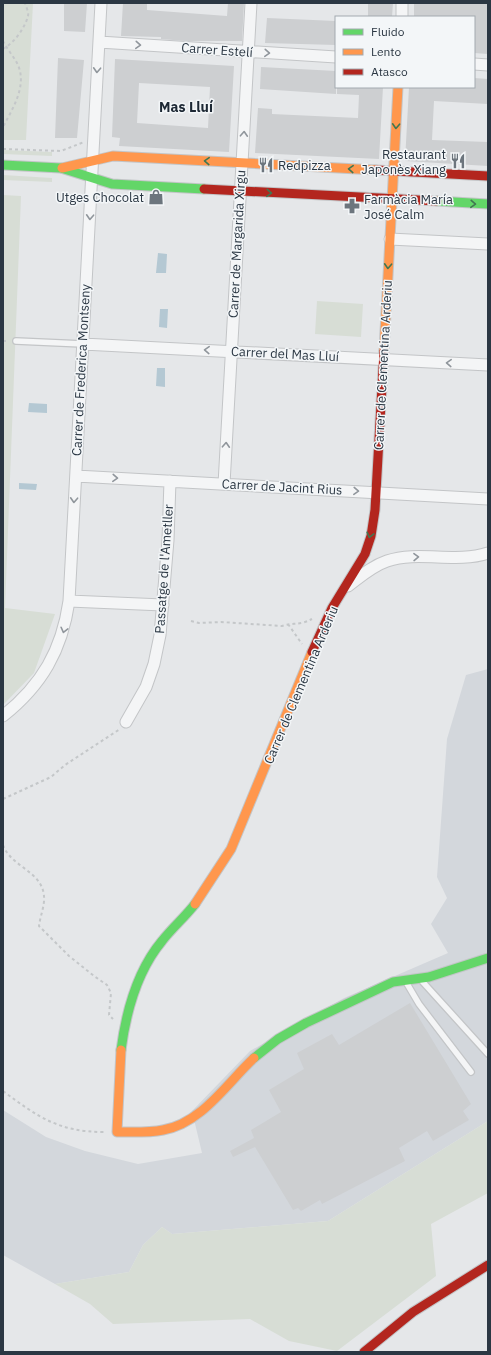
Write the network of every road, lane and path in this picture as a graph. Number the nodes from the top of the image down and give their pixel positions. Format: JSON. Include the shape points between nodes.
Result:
{"nodes":[{"id":1,"x":25,"y":3,"type":"edge"},
{"id":2,"x":101,"y":3,"type":"edge"},
{"id":3,"x":251,"y":3,"type":"edge"},
{"id":4,"x":402,"y":3,"type":"edge"},
{"id":5,"x":402,"y":16,"type":"edge"},
{"id":6,"x":3,"y":41,"type":"edge"},
{"id":7,"x":99,"y":42,"type":"junction"},
{"id":8,"x":6,"y":47,"type":"junction"},
{"id":9,"x":3,"y":49,"type":"edge"},
{"id":10,"x":248,"y":52,"type":"junction"},
{"id":11,"x":335,"y":57,"type":"edge"},
{"id":12,"x":475,"y":64,"type":"edge"},
{"id":13,"x":488,"y":65,"type":"edge"},
{"id":14,"x":398,"y":88,"type":"edge"},
{"id":15,"x":3,"y":127,"type":"edge"},
{"id":16,"x":87,"y":141,"type":"dead end"},
{"id":17,"x":3,"y":149,"type":"edge"},
{"id":18,"x":92,"y":161,"type":"junction"},
{"id":19,"x":242,"y":163,"type":"junction"},
{"id":20,"x":3,"y":165,"type":"edge"},
{"id":21,"x":61,"y":168,"type":"junction"},
{"id":22,"x":394,"y":171,"type":"junction"},
{"id":23,"x":488,"y":176,"type":"edge"},
{"id":24,"x":92,"y":178,"type":"junction"},
{"id":25,"x":240,"y":191,"type":"junction"},
{"id":26,"x":392,"y":199,"type":"junction"},
{"id":27,"x":488,"y":204,"type":"edge"},
{"id":28,"x":390,"y":239,"type":"junction"},
{"id":29,"x":488,"y":244,"type":"edge"},
{"id":30,"x":16,"y":341,"type":"dead end"},
{"id":31,"x":83,"y":344,"type":"junction"},
{"id":32,"x":231,"y":351,"type":"junction"},
{"id":33,"x":383,"y":360,"type":"junction"},
{"id":34,"x":488,"y":365,"type":"edge"},
{"id":35,"x":76,"y":476,"type":"junction"},
{"id":36,"x":170,"y":482,"type":"junction"},
{"id":37,"x":224,"y":484,"type":"junction"},
{"id":38,"x":376,"y":492,"type":"junction"},
{"id":39,"x":488,"y":498,"type":"edge"},
{"id":40,"x":488,"y":553,"type":"edge"},
{"id":41,"x":344,"y":589,"type":"junction"},
{"id":42,"x":69,"y":602,"type":"junction"},
{"id":43,"x":164,"y":605,"type":"junction"},
{"id":44,"x":316,"y":616,"type":"dead end"},
{"id":45,"x":191,"y":621,"type":"dead end"},
{"id":46,"x":288,"y":624,"type":"junction"},
{"id":47,"x":313,"y":650,"type":"junction"},
{"id":48,"x":3,"y":716,"type":"edge"},
{"id":49,"x":126,"y":722,"type":"joint"},
{"id":50,"x":3,"y":799,"type":"edge"},
{"id":51,"x":3,"y":844,"type":"edge"},
{"id":52,"x":488,"y":958,"type":"edge"},
{"id":53,"x":420,"y":978,"type":"junction"},
{"id":54,"x":406,"y":981,"type":"junction"},
{"id":55,"x":123,"y":1027,"type":"junction"},
{"id":56,"x":488,"y":1054,"type":"edge"},
{"id":57,"x":471,"y":1072,"type":"dead end"},
{"id":58,"x":3,"y":1091,"type":"edge"},
{"id":59,"x":117,"y":1132,"type":"junction"},
{"id":60,"x":488,"y":1265,"type":"edge"},
{"id":61,"x":364,"y":1352,"type":"edge"}],
"edges":[{"from":1,"to":8,"type":"path","via":[[28,14],[23,27]]},
{"from":2,"to":7,"type":"street","name":"Carrer de Frederica Montseny"},
{"from":3,"to":10,"type":"street","name":"Carrer de Margarida Xirgu"},
{"from":4,"to":5,"type":"street"},
{"from":6,"to":8,"type":"path"},
{"from":7,"to":10,"type":"street","name":"Carrer Estelí","one_way":true},
{"from":7,"to":18,"type":"street","name":"Carrer de Frederica Montseny","one_way":true},
{"from":8,"to":9,"type":"path"},
{"from":8,"to":15,"type":"path","via":[[18,64],[21,85]]},
{"from":10,"to":11,"type":"street","name":"Carrer Estelí","one_way":true},
{"from":19,"to":10,"type":"street","name":"Carrer de Margarida Xirgu","one_way":true},
{"from":12,"to":13,"type":"street"},
{"from":14,"to":22,"type":"street","name":"Carrer de Clementina Arderiu","one_way":true},
{"from":16,"to":17,"type":"path","via":[[61,151]]},
{"from":19,"to":18,"type":"street","one_way":true,"via":[[113,156]]},
{"from":18,"to":21,"type":"street"},
{"from":18,"to":24,"type":"street","name":"Carrer de Frederica Montseny"},
{"from":22,"to":19,"type":"street","one_way":true},
{"from":19,"to":25,"type":"street","name":"Carrer de Margarida Xirgu"},
{"from":20,"to":21,"type":"street"},
{"from":21,"to":24,"type":"street"},
{"from":22,"to":23,"type":"street"},
{"from":22,"to":26,"type":"street","name":"Carrer de Clementina Arderiu"},
{"from":24,"to":25,"type":"street","via":[[112,184]]},
{"from":24,"to":31,"type":"street","name":"Carrer de Frederica Montseny","one_way":true},
{"from":25,"to":26,"type":"street","one_way":true},
{"from":25,"to":32,"type":"street","name":"Carrer de Margarida Xirgu"},
{"from":26,"to":27,"type":"street","one_way":true},
{"from":26,"to":28,"type":"street","name":"Carrer de Clementina Arderiu"},
{"from":28,"to":29,"type":"street"},
{"from":28,"to":33,"type":"street","name":"Carrer de Clementina Arderiu","one_way":true},
{"from":30,"to":31,"type":"lane"},
{"from":32,"to":31,"type":"street","name":"Carrer del Mas Lluí","one_way":true},
{"from":31,"to":35,"type":"street","name":"Carrer de Frederica Montseny"},
{"from":32,"to":33,"type":"street","name":"Carrer del Mas Lluí"},
{"from":37,"to":32,"type":"street","name":"Carrer de Margarida Xirgu","one_way":true},
{"from":34,"to":33,"type":"street","name":"Carrer del Mas Lluí","one_way":true},
{"from":33,"to":38,"type":"street","name":"Carrer de Clementina Arderiu"},
{"from":35,"to":36,"type":"street","name":"Carrer de Jacint Rius","one_way":true},
{"from":35,"to":42,"type":"street","name":"Carrer de Frederica Montseny","one_way":true},
{"from":36,"to":37,"type":"street","name":"Carrer de Jacint Rius"},
{"from":36,"to":43,"type":"street","name":"Passatge de l'Ametller"},
{"from":37,"to":38,"type":"street","name":"Carrer de Jacint Rius","one_way":true},
{"from":38,"to":39,"type":"street","name":"Carrer de Jacint Rius"},
{"from":38,"to":41,"type":"street","name":"Carrer de Clementina Arderiu","one_way":true,"via":[[371,536],[365,554]]},
{"from":41,"to":40,"type":"street","one_way":true,"via":[[387,561],[412,557],[463,558]]},
{"from":41,"to":47,"type":"street","name":"Carrer de Clementina Arderiu","via":[[332,608]]},
{"from":42,"to":43,"type":"street"},
{"from":42,"to":48,"type":"street","name":"Carrer de Frederica Montseny","one_way":true,"via":[[63,634],[53,657],[37,682]]},
{"from":43,"to":49,"type":"street","name":"Passatge de l'Ametller","via":[[154,664],[146,686]]},
{"from":44,"to":46,"type":"path","via":[[300,624]]},
{"from":45,"to":46,"type":"path","via":[[282,626]]},
{"from":46,"to":47,"type":"path","via":[[302,645]]},
{"from":47,"to":55,"type":"street","name":"Carrer de Clementina Arderiu","via":[[231,849],[214,878],[188,913],[160,944],[144,968],[129,1002]]},
{"from":49,"to":50,"type":"path","via":[[97,746],[65,765],[51,777]]},
{"from":51,"to":55,"type":"path","via":[[5,851],[35,875],[42,885],[45,897],[39,926],[70,956],[107,985],[111,993],[109,1015]]},
{"from":52,"to":53,"type":"street","via":[[458,969]]},
{"from":53,"to":54,"type":"street"},
{"from":53,"to":56,"type":"lane"},
{"from":54,"to":57,"type":"lane","via":[[419,1004]]},
{"from":54,"to":59,"type":"street","via":[[393,982],[313,1018],[277,1040],[254,1058],[210,1103],[184,1122],[168,1130]]},
{"from":55,"to":59,"type":"street","name":"Carrer de Clementina Arderiu"},
{"from":58,"to":59,"type":"path","via":[[48,1122],[83,1132]]},
{"from":60,"to":61,"type":"street","via":[[413,1312]]}]}
